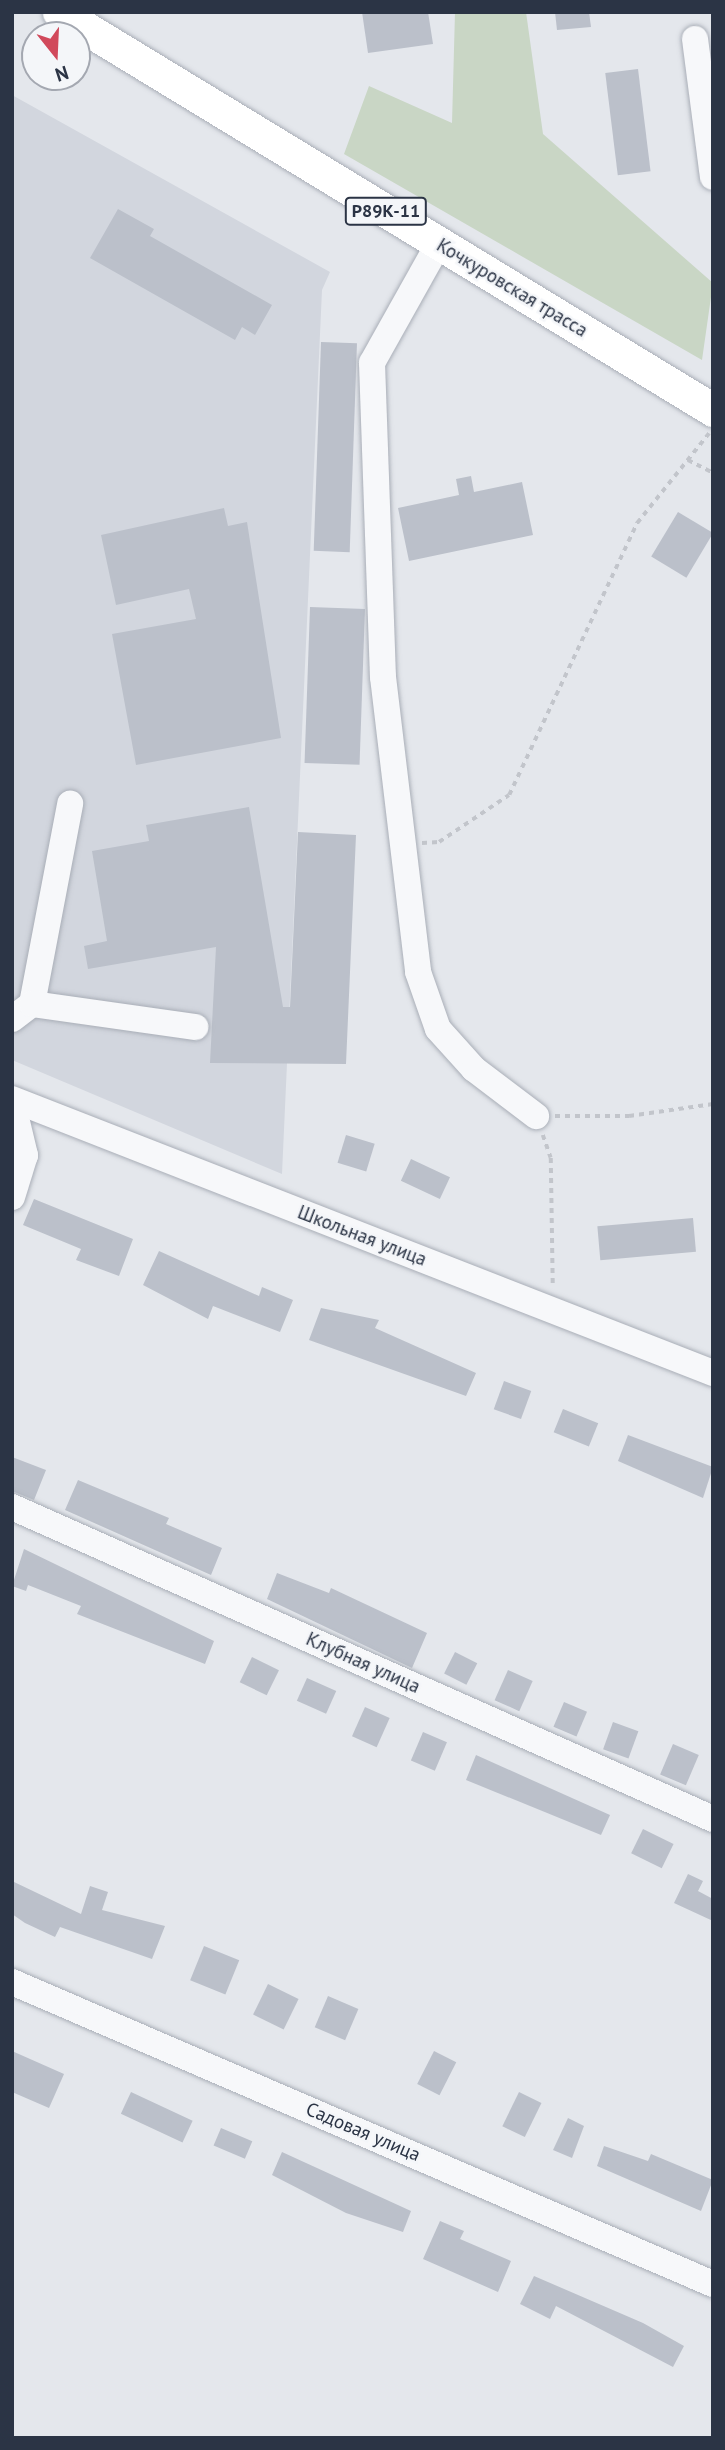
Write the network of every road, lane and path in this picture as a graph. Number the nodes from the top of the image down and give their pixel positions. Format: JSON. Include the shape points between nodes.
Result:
{"nodes":[{"id":1,"x":59,"y":12,"type":"edge"},
{"id":2,"x":695,"y":39,"type":"dead end"},
{"id":3,"x":713,"y":177,"type":"edge"},
{"id":4,"x":439,"y":243,"type":"junction"},
{"id":5,"x":713,"y":411,"type":"edge"},
{"id":6,"x":713,"y":428,"type":"edge"},
{"id":7,"x":688,"y":460,"type":"junction"},
{"id":8,"x":713,"y":473,"type":"edge"},
{"id":9,"x":70,"y":804,"type":"dead end"},
{"id":10,"x":403,"y":844,"type":"junction"},
{"id":11,"x":22,"y":1011,"type":"edge"},
{"id":12,"x":195,"y":1027,"type":"dead end"},
{"id":13,"x":12,"y":1100,"type":"edge"},
{"id":14,"x":713,"y":1104,"type":"edge"},
{"id":15,"x":536,"y":1116,"type":"junction"},
{"id":16,"x":12,"y":1198,"type":"edge"},
{"id":17,"x":550,"y":1310,"type":"junction"},
{"id":18,"x":713,"y":1373,"type":"edge"},
{"id":19,"x":12,"y":1507,"type":"edge"},
{"id":20,"x":713,"y":1819,"type":"edge"},
{"id":21,"x":12,"y":1982,"type":"edge"},
{"id":22,"x":713,"y":2284,"type":"edge"}],
"edges":[{"from":1,"to":4,"type":"main road","name":"Кочкуровская трасса","number":"Р89К-11"},
{"from":2,"to":3,"type":"street"},
{"from":4,"to":5,"type":"main road","name":"Кочкуровская трасса","number":"Р89К-11"},
{"from":4,"to":10,"type":"street","via":[[372,363],[383,677]]},
{"from":6,"to":7,"type":"path"},
{"from":7,"to":8,"type":"path"},
{"from":7,"to":10,"type":"path","via":[[637,523],[509,795],[439,842]]},
{"from":9,"to":11,"type":"street"},
{"from":10,"to":15,"type":"street","via":[[418,972],[438,1029],[474,1069]]},
{"from":11,"to":12,"type":"street"},
{"from":13,"to":16,"type":"street","name":"Школьная улица","via":[[25,1155]]},
{"from":13,"to":17,"type":"street","name":"Школьная улица"},
{"from":14,"to":15,"type":"path","via":[[629,1116]]},
{"from":15,"to":17,"type":"path","via":[[551,1158],[555,1278]]},
{"from":17,"to":18,"type":"street","name":"Школьная улица"},
{"from":19,"to":20,"type":"street","name":"Клубная улица"},
{"from":21,"to":22,"type":"street","name":"Садовая улица"}]}
